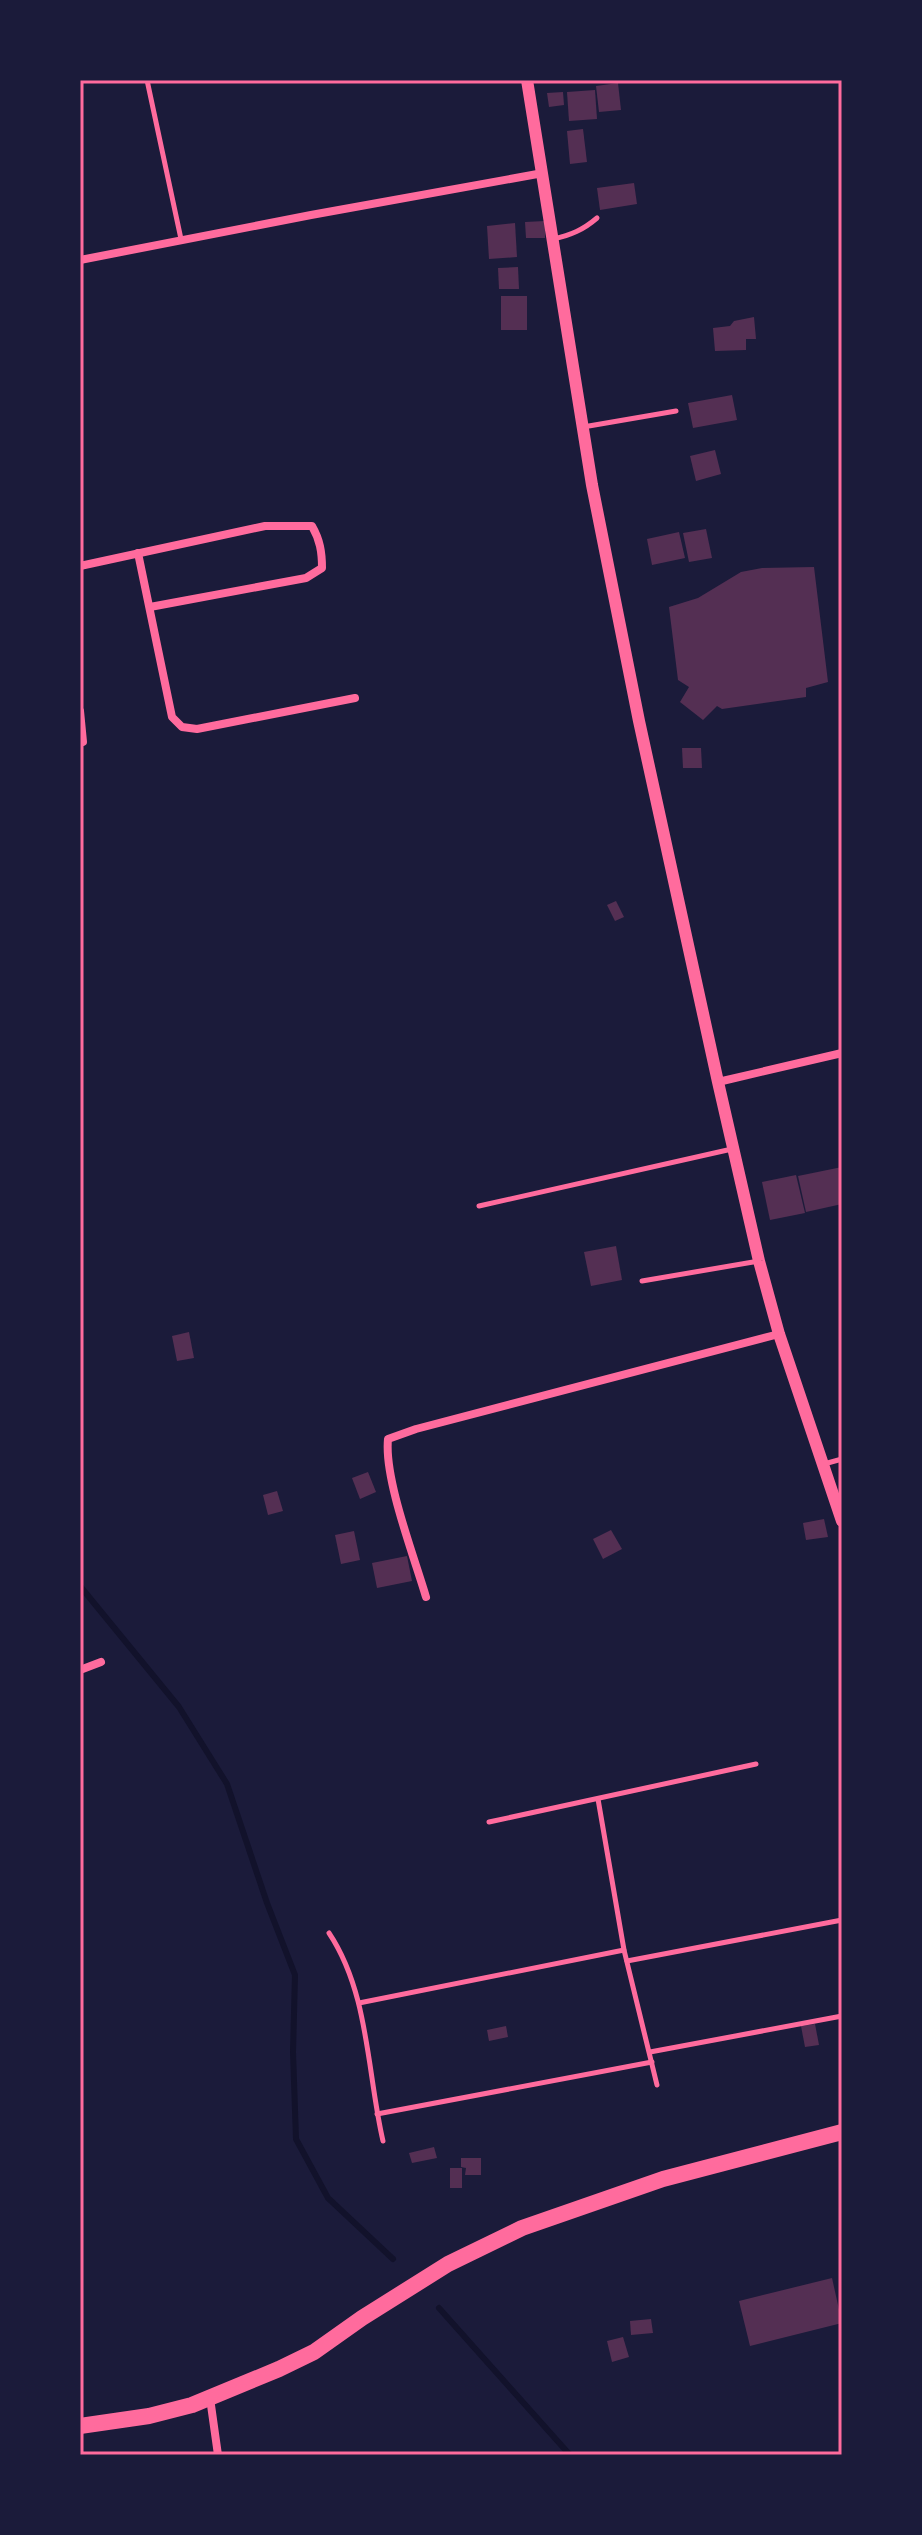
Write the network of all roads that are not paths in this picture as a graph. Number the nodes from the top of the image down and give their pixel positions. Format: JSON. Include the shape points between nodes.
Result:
{"nodes":[{"id":1,"x":147,"y":80,"type":"edge"},
{"id":2,"x":527,"y":80,"type":"edge"},
{"id":3,"x":543,"y":173,"type":"junction"},
{"id":4,"x":597,"y":218,"type":"dead end"},
{"id":5,"x":553,"y":239,"type":"junction"},
{"id":6,"x":181,"y":240,"type":"junction"},
{"id":7,"x":80,"y":260,"type":"edge"},
{"id":8,"x":676,"y":411,"type":"dead end"},
{"id":9,"x":583,"y":427,"type":"junction"},
{"id":10,"x":138,"y":553,"type":"junction"},
{"id":11,"x":80,"y":566,"type":"edge"},
{"id":12,"x":150,"y":607,"type":"junction"},
{"id":13,"x":355,"y":698,"type":"dead end"},
{"id":14,"x":80,"y":711,"type":"edge"},
{"id":15,"x":80,"y":743,"type":"edge"},
{"id":16,"x":842,"y":1053,"type":"edge"},
{"id":17,"x":718,"y":1082,"type":"junction"},
{"id":18,"x":733,"y":1149,"type":"junction"},
{"id":19,"x":479,"y":1206,"type":"dead end"},
{"id":20,"x":759,"y":1261,"type":"junction"},
{"id":21,"x":642,"y":1281,"type":"dead end"},
{"id":22,"x":779,"y":1334,"type":"junction"},
{"id":23,"x":842,"y":1459,"type":"edge"},
{"id":24,"x":823,"y":1464,"type":"junction"},
{"id":25,"x":842,"y":1521,"type":"edge"},
{"id":26,"x":426,"y":1597,"type":"dead end"},
{"id":27,"x":101,"y":1662,"type":"dead end"},
{"id":28,"x":80,"y":1670,"type":"edge"},
{"id":29,"x":756,"y":1764,"type":"dead end"},
{"id":30,"x":598,"y":1799,"type":"junction"},
{"id":31,"x":489,"y":1822,"type":"dead end"},
{"id":32,"x":842,"y":1920,"type":"edge"},
{"id":33,"x":329,"y":1933,"type":"dead end"},
{"id":34,"x":624,"y":1950,"type":"junction"},
{"id":35,"x":627,"y":1961,"type":"junction"},
{"id":36,"x":359,"y":2003,"type":"junction"},
{"id":37,"x":842,"y":2016,"type":"edge"},
{"id":38,"x":650,"y":2052,"type":"junction"},
{"id":39,"x":652,"y":2062,"type":"junction"},
{"id":40,"x":657,"y":2085,"type":"dead end"},
{"id":41,"x":377,"y":2114,"type":"junction"},
{"id":42,"x":842,"y":2132,"type":"edge"},
{"id":43,"x":383,"y":2141,"type":"dead end"},
{"id":44,"x":210,"y":2398,"type":"junction"},
{"id":45,"x":80,"y":2426,"type":"edge"},
{"id":46,"x":218,"y":2455,"type":"edge"}],
"edges":[{"from":1,"to":6,"type":"lane"},
{"from":2,"to":3,"type":"street"},
{"from":3,"to":5,"type":"street"},
{"from":3,"to":6,"type":"street"},
{"from":4,"to":5,"type":"lane","via":[[571,235]]},
{"from":5,"to":9,"type":"street"},
{"from":6,"to":7,"type":"street"},
{"from":8,"to":9,"type":"lane"},
{"from":9,"to":17,"type":"street","via":[[639,721]]},
{"from":10,"to":11,"type":"street"},
{"from":10,"to":12,"type":"street"},
{"from":10,"to":12,"type":"street","via":[[265,526],[312,526],[322,552],[322,568],[306,578]]},
{"from":12,"to":13,"type":"street","via":[[172,717],[182,727],[197,729]]},
{"from":14,"to":15,"type":"street"},
{"from":16,"to":17,"type":"street"},
{"from":17,"to":18,"type":"street"},
{"from":18,"to":19,"type":"lane"},
{"from":18,"to":20,"type":"street"},
{"from":20,"to":21,"type":"lane"},
{"from":20,"to":22,"type":"street"},
{"from":22,"to":24,"type":"street"},
{"from":22,"to":26,"type":"street","via":[[388,1439],[386,1454],[396,1497]]},
{"from":23,"to":24,"type":"lane"},
{"from":24,"to":25,"type":"street"},
{"from":27,"to":28,"type":"street"},
{"from":29,"to":30,"type":"lane"},
{"from":30,"to":31,"type":"lane"},
{"from":30,"to":34,"type":"lane"},
{"from":32,"to":35,"type":"lane"},
{"from":33,"to":36,"type":"lane"},
{"from":34,"to":35,"type":"lane"},
{"from":34,"to":36,"type":"lane"},
{"from":35,"to":38,"type":"lane"},
{"from":36,"to":41,"type":"lane"},
{"from":37,"to":38,"type":"lane"},
{"from":38,"to":39,"type":"lane"},
{"from":39,"to":40,"type":"lane"},
{"from":39,"to":41,"type":"lane"},
{"from":41,"to":43,"type":"lane"},
{"from":42,"to":44,"type":"main road","via":[[677,2175],[522,2228],[428,2276],[314,2352]]},
{"from":44,"to":45,"type":"main road","via":[[149,2416]]},
{"from":44,"to":46,"type":"street"}]}
